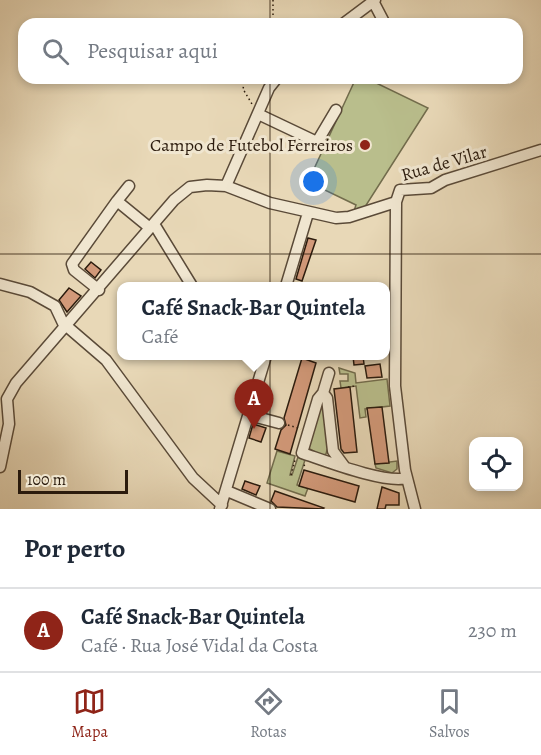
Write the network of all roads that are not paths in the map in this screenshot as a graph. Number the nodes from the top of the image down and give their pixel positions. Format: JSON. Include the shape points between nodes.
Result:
{"nodes":[{"id":1,"x":374,"y":1,"type":"edge"},
{"id":2,"x":351,"y":18,"type":"edge"},
{"id":3,"x":382,"y":18,"type":"edge"},
{"id":4,"x":272,"y":84,"type":"edge"},
{"id":5,"x":336,"y":110,"type":"dead end"},
{"id":6,"x":258,"y":114,"type":"junction"},
{"id":7,"x":541,"y":150,"type":"edge"},
{"id":8,"x":129,"y":186,"type":"dead end"},
{"id":9,"x":224,"y":186,"type":"junction"},
{"id":10,"x":117,"y":201,"type":"junction"},
{"id":11,"x":396,"y":202,"type":"junction"},
{"id":12,"x":308,"y":213,"type":"junction"},
{"id":13,"x":152,"y":226,"type":"junction"},
{"id":14,"x":189,"y":282,"type":"edge"},
{"id":15,"x":287,"y":282,"type":"edge"},
{"id":16,"x":0,"y":284,"type":"edge"},
{"id":17,"x":99,"y":290,"type":"junction"},
{"id":18,"x":66,"y":326,"type":"junction"},
{"id":19,"x":265,"y":360,"type":"edge"},
{"id":20,"x":329,"y":373,"type":"dead end"},
{"id":21,"x":323,"y":393,"type":"junction"},
{"id":22,"x":3,"y":397,"type":"edge"},
{"id":23,"x":249,"y":415,"type":"junction"},
{"id":24,"x":280,"y":423,"type":"road end"},
{"id":25,"x":8,"y":429,"type":"junction"},
{"id":26,"x":0,"y":442,"type":"edge"},
{"id":27,"x":333,"y":451,"type":"junction"},
{"id":28,"x":319,"y":459,"type":"junction"},
{"id":29,"x":344,"y":466,"type":"junction"},
{"id":30,"x":0,"y":467,"type":"edge"},
{"id":31,"x":407,"y":478,"type":"junction"},
{"id":32,"x":227,"y":491,"type":"junction"},
{"id":33,"x":221,"y":507,"type":"edge"},
{"id":34,"x":270,"y":509,"type":"edge"},
{"id":35,"x":415,"y":509,"type":"edge"}],
"edges":[{"from":1,"to":2,"type":"street"},
{"from":1,"to":3,"type":"street"},
{"from":4,"to":6,"type":"street"},
{"from":5,"to":6,"type":"street","via":[[317,142]]},
{"from":6,"to":9,"type":"street"},
{"from":7,"to":11,"type":"street","name":"Rua de Vilar","via":[[431,188],[400,189]]},
{"from":8,"to":10,"type":"street"},
{"from":9,"to":12,"type":"street"},
{"from":9,"to":13,"type":"street","via":[[190,187]]},
{"from":10,"to":13,"type":"street"},
{"from":10,"to":17,"type":"street","via":[[72,264]]},
{"from":11,"to":12,"type":"street","via":[[349,217]]},
{"from":11,"to":31,"type":"street","via":[[394,366]]},
{"from":12,"to":15,"type":"street"},
{"from":13,"to":14,"type":"street"},
{"from":13,"to":17,"type":"street"},
{"from":16,"to":18,"type":"street","via":[[30,292],[55,306]]},
{"from":17,"to":18,"type":"street"},
{"from":18,"to":22,"type":"street"},
{"from":18,"to":33,"type":"street","via":[[106,360],[193,478]]},
{"from":19,"to":23,"type":"street"},
{"from":20,"to":21,"type":"street"},
{"from":21,"to":27,"type":"street","via":[[327,398]]},
{"from":21,"to":28,"type":"street","via":[[300,452]]},
{"from":22,"to":25,"type":"street"},
{"from":23,"to":24,"type":"street"},
{"from":23,"to":32,"type":"street"},
{"from":25,"to":26,"type":"street"},
{"from":25,"to":30,"type":"street"},
{"from":27,"to":28,"type":"street"},
{"from":27,"to":29,"type":"street"},
{"from":28,"to":29,"type":"street"},
{"from":29,"to":31,"type":"street","via":[[392,480]]},
{"from":31,"to":35,"type":"street"},
{"from":32,"to":33,"type":"street"},
{"from":32,"to":34,"type":"street"}]}
